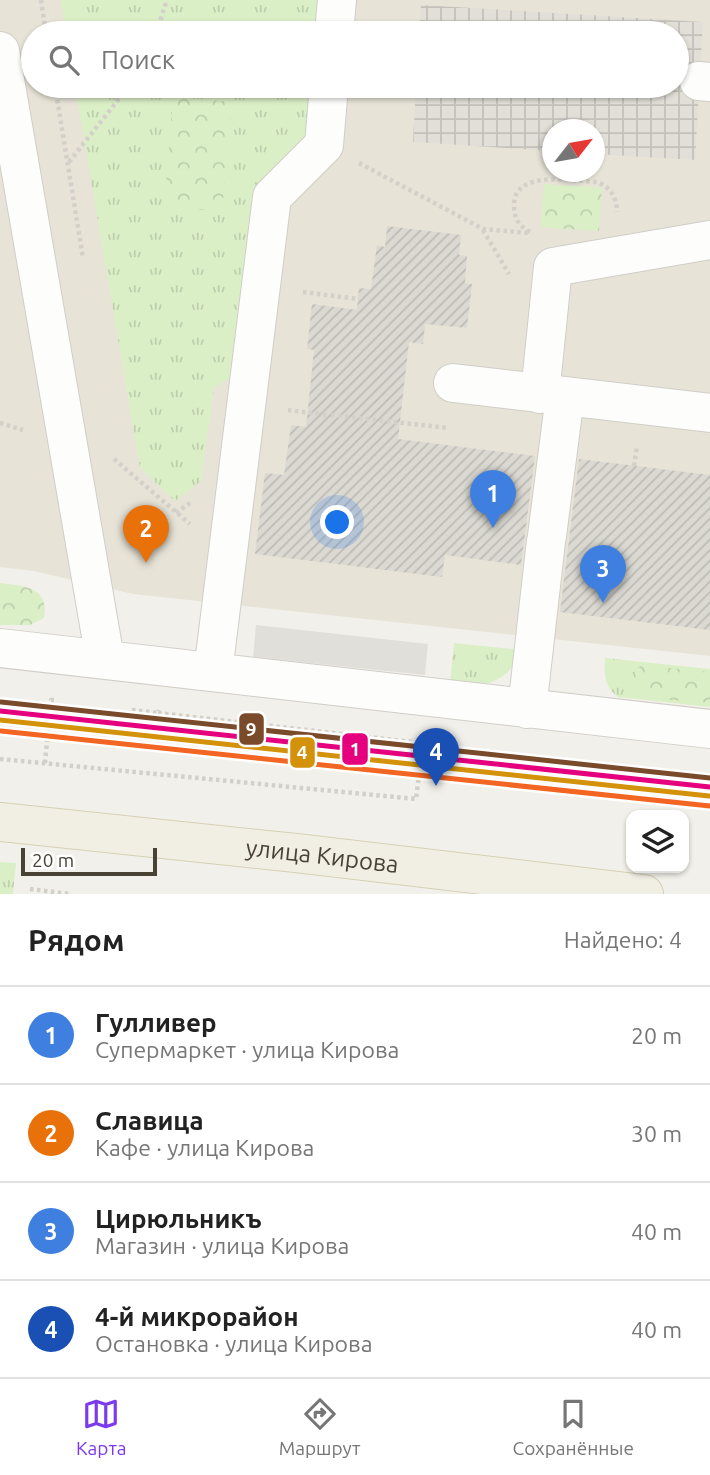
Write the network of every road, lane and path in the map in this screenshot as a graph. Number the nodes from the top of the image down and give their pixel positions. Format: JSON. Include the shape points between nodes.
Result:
{"nodes":[{"id":1,"x":41,"y":0,"type":"edge"},
{"id":2,"x":167,"y":0,"type":"edge"},
{"id":3,"x":337,"y":0,"type":"edge"},
{"id":4,"x":44,"y":21,"type":"edge"},
{"id":5,"x":160,"y":21,"type":"edge"},
{"id":6,"x":335,"y":21,"type":"edge"},
{"id":7,"x":0,"y":51,"type":"edge"},
{"id":8,"x":120,"y":98,"type":"edge"},
{"id":9,"x":328,"y":98,"type":"edge"},
{"id":10,"x":324,"y":145,"type":"junction"},
{"id":11,"x":69,"y":163,"type":"dead end"},
{"id":12,"x":617,"y":217,"type":"dead end"},
{"id":13,"x":710,"y":240,"type":"edge"},
{"id":14,"x":261,"y":287,"type":"junction"},
{"id":15,"x":358,"y":299,"type":"dead end"},
{"id":16,"x":453,"y":383,"type":"joint"},
{"id":17,"x":552,"y":395,"type":"junction"},
{"id":18,"x":710,"y":413,"type":"edge"},
{"id":19,"x":331,"y":415,"type":"dead end"},
{"id":20,"x":68,"y":444,"type":"junction"},
{"id":21,"x":227,"y":557,"type":"junction"},
{"id":22,"x":0,"y":648,"type":"edge"},
{"id":23,"x":105,"y":659,"type":"junction"},
{"id":24,"x":213,"y":672,"type":"junction"},
{"id":25,"x":527,"y":709,"type":"junction"},
{"id":26,"x":158,"y":713,"type":"dead end"},
{"id":27,"x":710,"y":729,"type":"edge"},
{"id":28,"x":423,"y":743,"type":"junction"},
{"id":29,"x":459,"y":747,"type":"dead end"},
{"id":30,"x":0,"y":758,"type":"edge"},
{"id":31,"x":0,"y":822,"type":"edge"},
{"id":32,"x":30,"y":890,"type":"dead end"},
{"id":33,"x":70,"y":894,"type":"edge"},
{"id":34,"x":644,"y":894,"type":"edge"}],
"edges":[{"from":1,"to":4,"type":"path"},
{"from":2,"to":5,"type":"path"},
{"from":3,"to":6,"type":"street"},
{"from":7,"to":20,"type":"street"},
{"from":8,"to":11,"type":"path"},
{"from":9,"to":10,"type":"street"},
{"from":10,"to":12,"type":"path","via":[[483,229],[531,233],[517,221],[514,199],[522,187],[545,179],[604,185],[617,202]]},
{"from":10,"to":14,"type":"street","via":[[272,197]]},
{"from":13,"to":17,"type":"street","via":[[554,267]]},
{"from":14,"to":15,"type":"path"},
{"from":14,"to":21,"type":"street"},
{"from":16,"to":17,"type":"street"},
{"from":16,"to":19,"type":"path","via":[[448,429]]},
{"from":17,"to":18,"type":"street"},
{"from":17,"to":25,"type":"street","via":[[547,539]]},
{"from":20,"to":21,"type":"path","via":[[113,458]]},
{"from":20,"to":23,"type":"street"},
{"from":21,"to":24,"type":"street"},
{"from":22,"to":23,"type":"street"},
{"from":23,"to":24,"type":"street"},
{"from":24,"to":25,"type":"street"},
{"from":25,"to":27,"type":"street"},
{"from":26,"to":28,"type":"path"},
{"from":28,"to":29,"type":"path"},
{"from":28,"to":30,"type":"path","via":[[416,799]]},
{"from":31,"to":34,"type":"main road","name":"улица Кирова"},
{"from":32,"to":33,"type":"path"}]}
